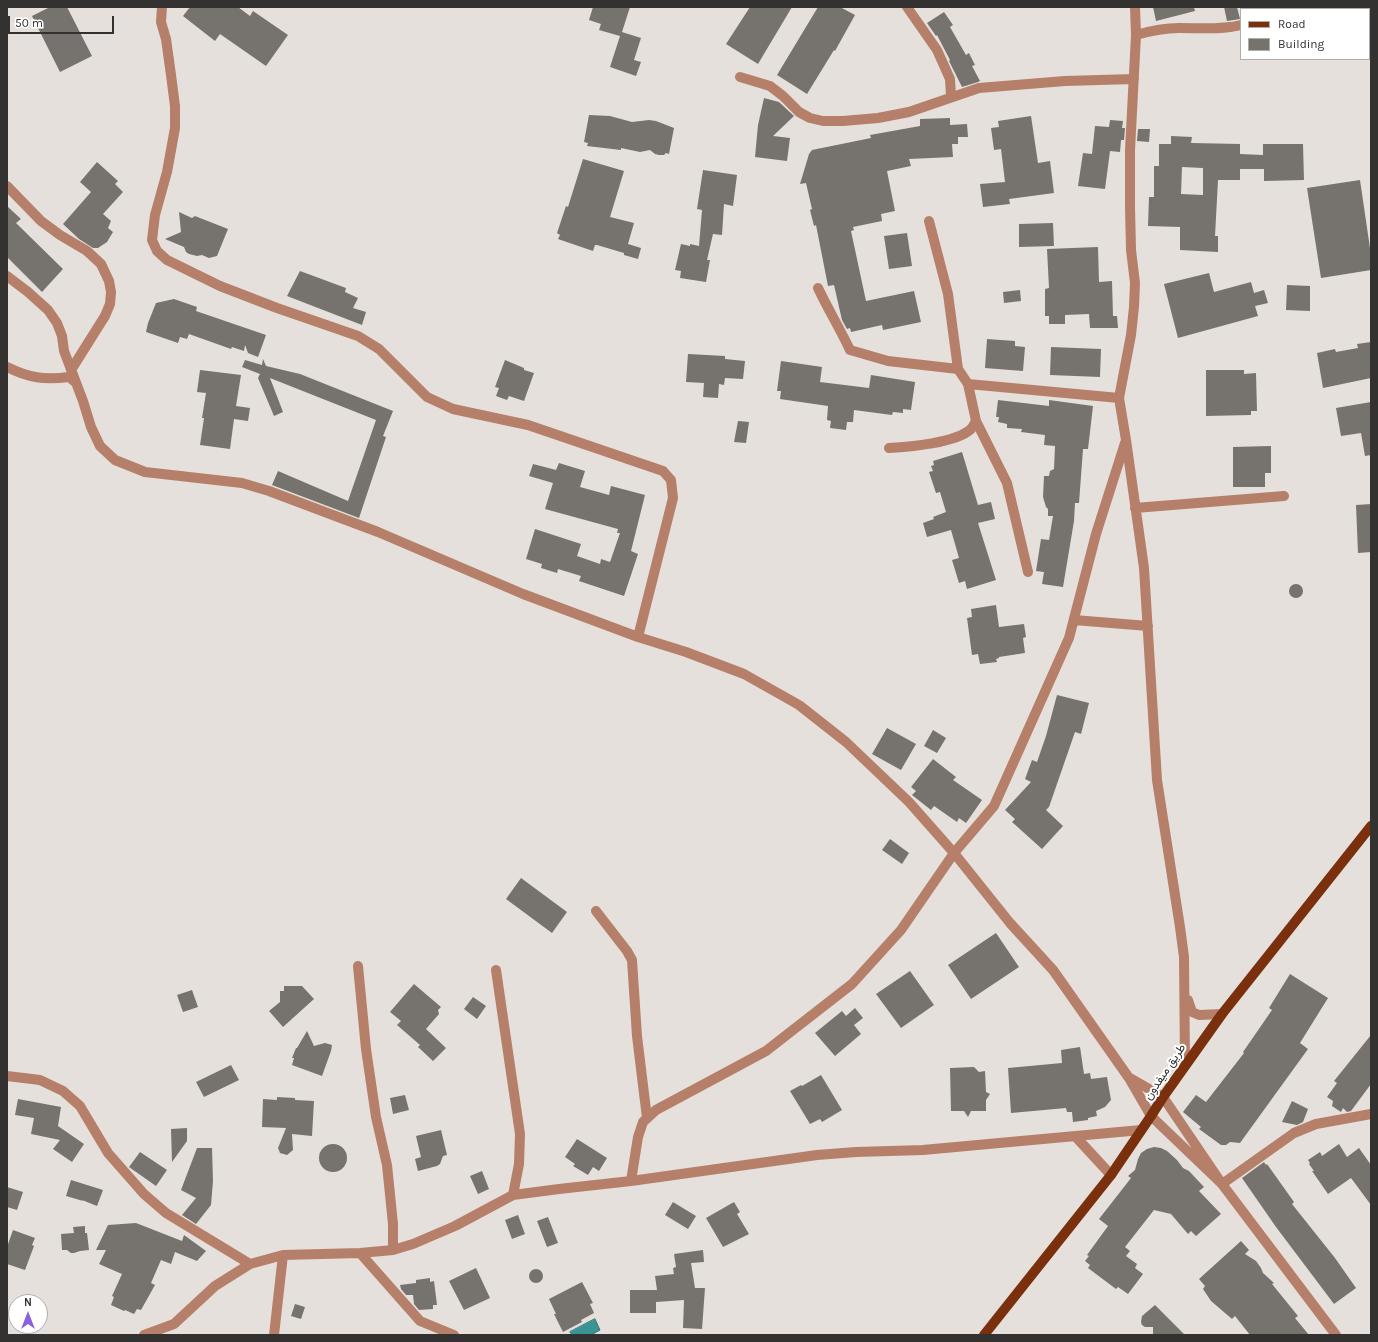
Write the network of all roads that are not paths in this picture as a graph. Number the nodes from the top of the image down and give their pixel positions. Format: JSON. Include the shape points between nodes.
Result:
{"nodes":[{"id":1,"x":162,"y":7,"type":"edge"},
{"id":2,"x":907,"y":7,"type":"edge"},
{"id":3,"x":1135,"y":7,"type":"edge"},
{"id":4,"x":1240,"y":25,"type":"edge"},
{"id":5,"x":1136,"y":35,"type":"junction"},
{"id":6,"x":740,"y":77,"type":"dead end"},
{"id":7,"x":1134,"y":79,"type":"junction"},
{"id":8,"x":951,"y":96,"type":"junction"},
{"id":9,"x":7,"y":186,"type":"edge"},
{"id":10,"x":930,"y":221,"type":"dead end"},
{"id":11,"x":7,"y":276,"type":"edge"},
{"id":12,"x":818,"y":288,"type":"dead end"},
{"id":13,"x":7,"y":368,"type":"edge"},
{"id":14,"x":958,"y":369,"type":"junction"},
{"id":15,"x":71,"y":370,"type":"junction"},
{"id":16,"x":75,"y":382,"type":"junction"},
{"id":17,"x":968,"y":384,"type":"junction"},
{"id":18,"x":1119,"y":398,"type":"junction"},
{"id":19,"x":976,"y":421,"type":"junction"},
{"id":20,"x":1126,"y":440,"type":"junction"},
{"id":21,"x":889,"y":448,"type":"dead end"},
{"id":22,"x":1284,"y":496,"type":"dead end"},
{"id":23,"x":1135,"y":508,"type":"junction"},
{"id":24,"x":1028,"y":572,"type":"dead end"},
{"id":25,"x":1074,"y":620,"type":"junction"},
{"id":26,"x":1148,"y":626,"type":"junction"},
{"id":27,"x":638,"y":637,"type":"junction"},
{"id":28,"x":1371,"y":826,"type":"edge"},
{"id":29,"x":954,"y":853,"type":"junction"},
{"id":30,"x":596,"y":911,"type":"dead end"},
{"id":31,"x":358,"y":966,"type":"dead end"},
{"id":32,"x":496,"y":970,"type":"dead end"},
{"id":33,"x":1184,"y":990,"type":"junction"},
{"id":34,"x":1222,"y":1014,"type":"junction"},
{"id":35,"x":1185,"y":1064,"type":"junction"},
{"id":36,"x":7,"y":1076,"type":"edge"},
{"id":37,"x":1130,"y":1078,"type":"junction"},
{"id":38,"x":1163,"y":1097,"type":"junction"},
{"id":39,"x":1371,"y":1114,"type":"edge"},
{"id":40,"x":1151,"y":1116,"type":"junction"},
{"id":41,"x":647,"y":1118,"type":"junction"},
{"id":42,"x":1141,"y":1130,"type":"junction"},
{"id":43,"x":1075,"y":1136,"type":"junction"},
{"id":44,"x":1111,"y":1176,"type":"junction"},
{"id":45,"x":631,"y":1181,"type":"junction"},
{"id":46,"x":1222,"y":1184,"type":"junction"},
{"id":47,"x":514,"y":1195,"type":"junction"},
{"id":48,"x":393,"y":1250,"type":"junction"},
{"id":49,"x":360,"y":1253,"type":"junction"},
{"id":50,"x":283,"y":1255,"type":"junction"},
{"id":51,"x":250,"y":1264,"type":"junction"},
{"id":52,"x":144,"y":1335,"type":"edge"},
{"id":53,"x":274,"y":1335,"type":"edge"},
{"id":54,"x":454,"y":1335,"type":"edge"},
{"id":55,"x":984,"y":1335,"type":"edge"},
{"id":56,"x":1336,"y":1335,"type":"edge"}],
"edges":[{"from":1,"to":27,"type":"street","via":[[161,22],[171,75],[175,128],[167,172],[155,215],[152,240],[157,251],[167,260],[220,286],[358,336],[379,349],[427,397],[453,408],[528,425],[663,470],[671,480],[673,498]]},
{"from":2,"to":8,"type":"street","via":[[937,50],[950,79]]},
{"from":3,"to":5,"type":"street"},
{"from":4,"to":5,"type":"street","via":[[1228,29],[1177,28]]},
{"from":5,"to":7,"type":"street"},
{"from":6,"to":8,"type":"street","via":[[770,86],[799,112],[823,121],[878,118],[909,112]]},
{"from":7,"to":8,"type":"street","via":[[978,88]]},
{"from":7,"to":18,"type":"street","via":[[1130,207],[1134,307]]},
{"from":9,"to":15,"type":"street","via":[[41,221],[87,251],[101,264],[109,281],[110,304],[105,316]]},
{"from":10,"to":14,"type":"street","via":[[948,294]]},
{"from":11,"to":15,"type":"street","via":[[48,310],[57,323]]},
{"from":12,"to":14,"type":"street","via":[[850,350],[888,361]]},
{"from":13,"to":16,"type":"street","via":[[37,378],[69,377]]},
{"from":14,"to":17,"type":"street"},
{"from":15,"to":16,"type":"street"},
{"from":16,"to":27,"type":"street","via":[[100,446],[115,460],[145,472],[242,483],[269,491],[378,532],[523,594]]},
{"from":17,"to":18,"type":"street"},
{"from":17,"to":19,"type":"street"},
{"from":18,"to":20,"type":"street"},
{"from":19,"to":21,"type":"street","via":[[972,428],[959,436],[932,444]]},
{"from":19,"to":24,"type":"street","via":[[1006,483]]},
{"from":20,"to":23,"type":"street"},
{"from":20,"to":25,"type":"street","via":[[1096,534]]},
{"from":22,"to":23,"type":"street"},
{"from":23,"to":26,"type":"street","via":[[1144,568]]},
{"from":25,"to":26,"type":"street"},
{"from":25,"to":29,"type":"street","via":[[1069,638],[994,806]]},
{"from":26,"to":33,"type":"street","via":[[1157,780],[1184,957]]},
{"from":27,"to":29,"type":"street","via":[[744,674],[799,705],[846,742],[909,802]]},
{"from":28,"to":34,"type":"main road","name":"طريق ميفدون"},
{"from":29,"to":37,"type":"street","via":[[1010,923],[1053,970]]},
{"from":29,"to":41,"type":"street","via":[[902,930],[852,984],[766,1051],[656,1110]]},
{"from":30,"to":41,"type":"street","via":[[632,960],[637,1036]]},
{"from":31,"to":48,"type":"street","via":[[366,1049],[375,1110],[387,1165]]},
{"from":32,"to":47,"type":"street","via":[[520,1134]]},
{"from":33,"to":34,"type":"street","via":[[1192,1012],[1199,1015]]},
{"from":33,"to":35,"type":"street"},
{"from":34,"to":35,"type":"main road","name":"طريق ميفدون"},
{"from":35,"to":38,"type":"main road","name":"طريق ميفدون"},
{"from":36,"to":51,"type":"street","via":[[40,1080],[63,1091],[80,1106],[108,1153],[144,1194],[166,1213]]},
{"from":37,"to":38,"type":"street"},
{"from":37,"to":40,"type":"street"},
{"from":38,"to":40,"type":"main road","name":"طريق ميفدون"},
{"from":38,"to":46,"type":"street"},
{"from":39,"to":46,"type":"street","via":[[1316,1124],[1294,1133]]},
{"from":40,"to":42,"type":"main road","name":"طريق ميفدون"},
{"from":40,"to":46,"type":"street"},
{"from":41,"to":45,"type":"street","via":[[642,1122],[638,1137]]},
{"from":42,"to":43,"type":"street"},
{"from":42,"to":44,"type":"main road","name":"طريق ميفدون"},
{"from":43,"to":44,"type":"street"},
{"from":43,"to":45,"type":"street","via":[[923,1150],[817,1155]]},
{"from":44,"to":55,"type":"main road","name":"طريق ميفدون"},
{"from":45,"to":47,"type":"street"},
{"from":46,"to":56,"type":"street"},
{"from":47,"to":48,"type":"street","via":[[454,1226]]},
{"from":48,"to":49,"type":"street"},
{"from":49,"to":50,"type":"street"},
{"from":49,"to":54,"type":"street","via":[[420,1321]]},
{"from":50,"to":51,"type":"street"},
{"from":50,"to":53,"type":"street"},
{"from":51,"to":52,"type":"street","via":[[215,1286],[174,1324]]}]}
